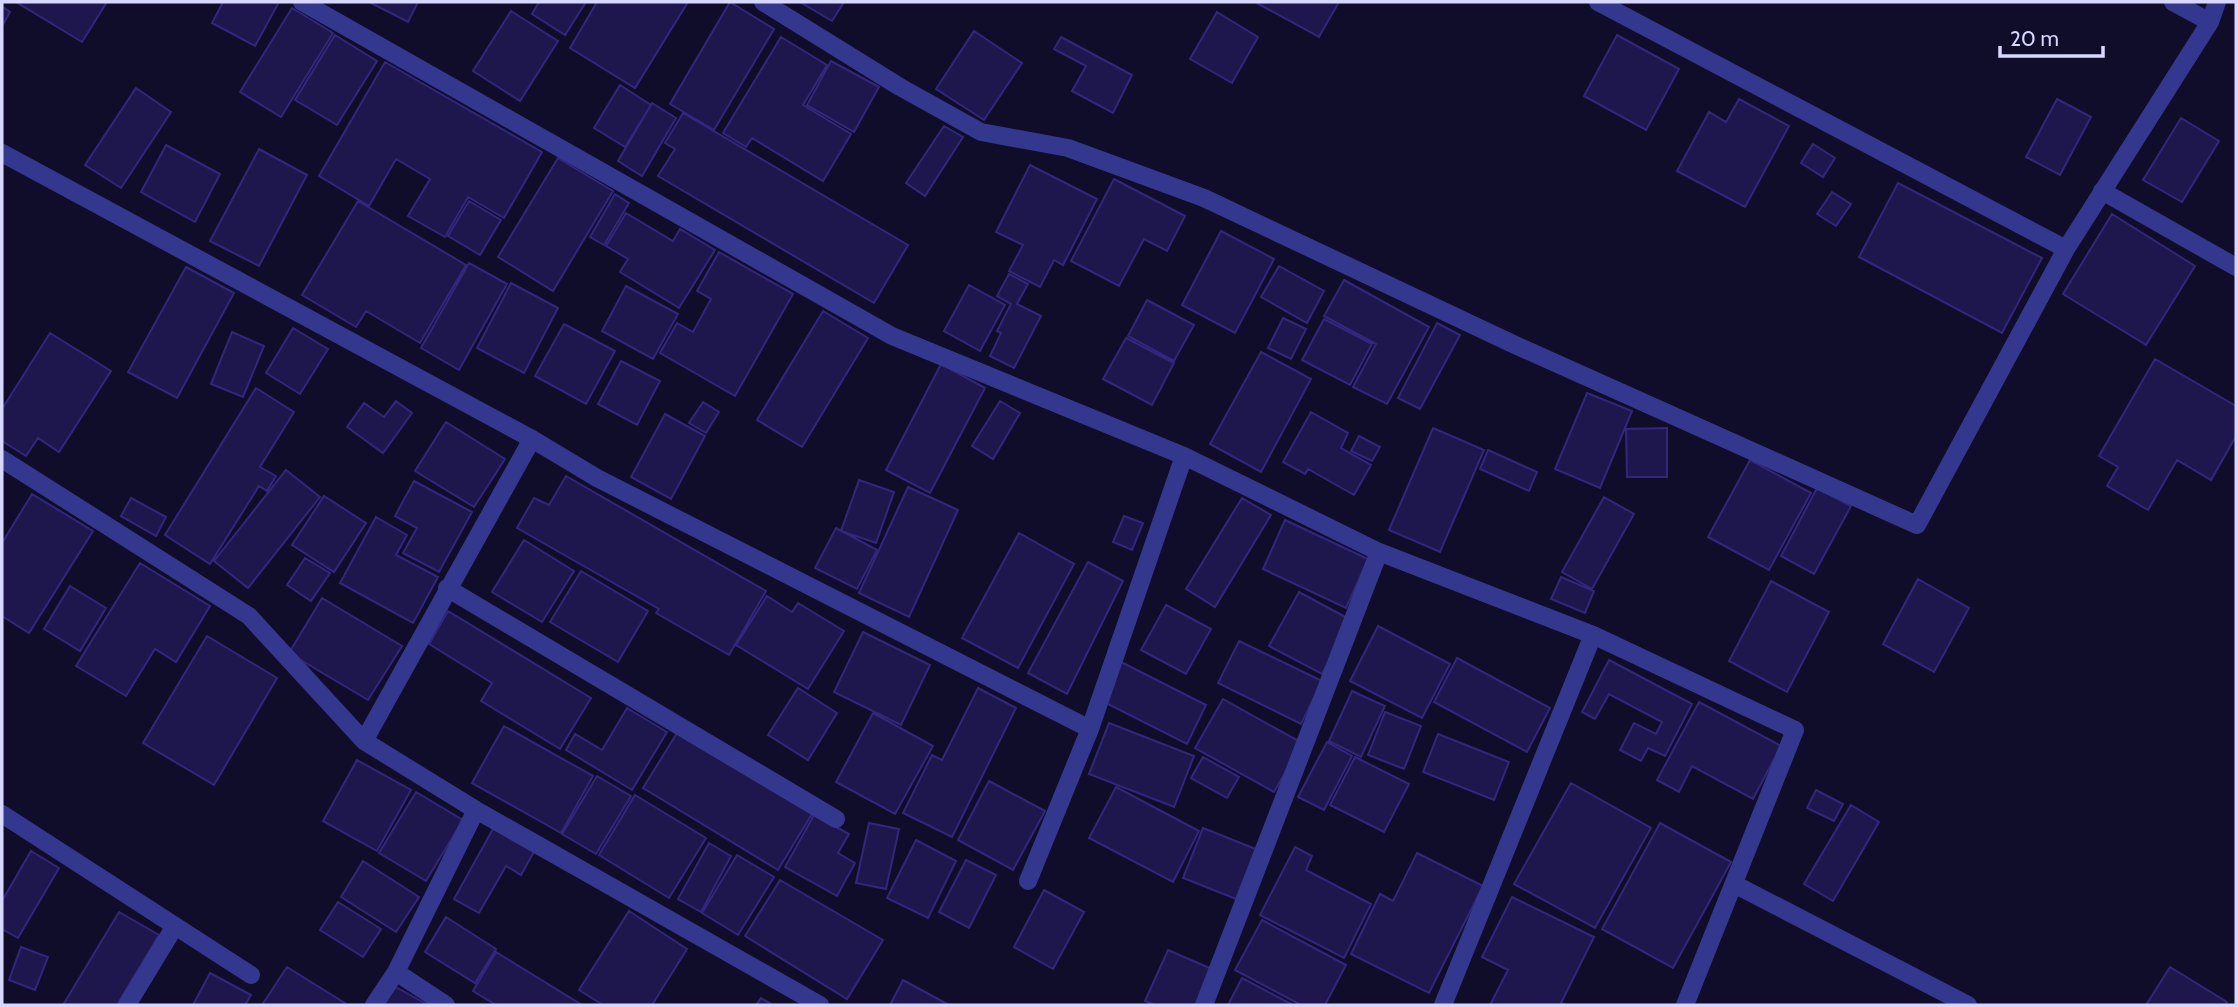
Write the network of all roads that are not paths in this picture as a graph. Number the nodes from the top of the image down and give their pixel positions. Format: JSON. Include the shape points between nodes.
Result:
{"nodes":[{"id":1,"x":302,"y":2,"type":"edge"},
{"id":2,"x":763,"y":2,"type":"edge"},
{"id":3,"x":1598,"y":2,"type":"edge"},
{"id":4,"x":2174,"y":2,"type":"edge"},
{"id":5,"x":2217,"y":2,"type":"edge"},
{"id":6,"x":2210,"y":22,"type":"junction"},
{"id":7,"x":2,"y":153,"type":"edge"},
{"id":8,"x":2102,"y":191,"type":"junction"},
{"id":9,"x":2066,"y":249,"type":"junction"},
{"id":10,"x":2236,"y":267,"type":"edge"},
{"id":11,"x":532,"y":439,"type":"junction"},
{"id":12,"x":1184,"y":456,"type":"junction"},
{"id":13,"x":2,"y":459,"type":"edge"},
{"id":14,"x":1379,"y":552,"type":"junction"},
{"id":15,"x":447,"y":588,"type":"junction"},
{"id":16,"x":1593,"y":635,"type":"junction"},
{"id":17,"x":1090,"y":729,"type":"junction"},
{"id":18,"x":364,"y":741,"type":"junction"},
{"id":19,"x":476,"y":810,"type":"junction"},
{"id":20,"x":2,"y":814,"type":"edge"},
{"id":21,"x":836,"y":819,"type":"dead end"},
{"id":22,"x":1028,"y":881,"type":"dead end"},
{"id":23,"x":1734,"y":884,"type":"junction"},
{"id":24,"x":175,"y":926,"type":"junction"},
{"id":25,"x":396,"y":972,"type":"junction"},
{"id":26,"x":251,"y":975,"type":"dead end"},
{"id":27,"x":127,"y":1005,"type":"edge"},
{"id":28,"x":374,"y":1005,"type":"edge"},
{"id":29,"x":446,"y":1005,"type":"edge"},
{"id":30,"x":820,"y":1005,"type":"edge"},
{"id":31,"x":1205,"y":1005,"type":"edge"},
{"id":32,"x":1443,"y":1005,"type":"edge"},
{"id":33,"x":1685,"y":1005,"type":"edge"},
{"id":34,"x":1968,"y":1005,"type":"edge"}],
"edges":[{"from":1,"to":12,"type":"street","via":[[892,336]]},
{"from":2,"to":9,"type":"street","via":[[981,132],[1069,148],[1204,198],[1513,344],[1917,525]]},
{"from":3,"to":9,"type":"street"},
{"from":4,"to":6,"type":"street"},
{"from":5,"to":6,"type":"street"},
{"from":6,"to":8,"type":"street"},
{"from":7,"to":11,"type":"street"},
{"from":8,"to":9,"type":"street"},
{"from":8,"to":10,"type":"street"},
{"from":11,"to":15,"type":"street"},
{"from":11,"to":17,"type":"street","via":[[597,478]]},
{"from":12,"to":14,"type":"street"},
{"from":12,"to":17,"type":"street"},
{"from":13,"to":18,"type":"street","via":[[249,616]]},
{"from":14,"to":16,"type":"street"},
{"from":14,"to":31,"type":"street"},
{"from":15,"to":18,"type":"street"},
{"from":15,"to":21,"type":"street"},
{"from":16,"to":23,"type":"street","via":[[1795,730]]},
{"from":16,"to":32,"type":"street"},
{"from":17,"to":22,"type":"street"},
{"from":18,"to":19,"type":"street"},
{"from":19,"to":25,"type":"street"},
{"from":19,"to":30,"type":"street"},
{"from":20,"to":24,"type":"street"},
{"from":23,"to":33,"type":"street"},
{"from":23,"to":34,"type":"street"},
{"from":24,"to":26,"type":"street"},
{"from":24,"to":27,"type":"street"},
{"from":25,"to":28,"type":"street"},
{"from":25,"to":29,"type":"street"}]}
